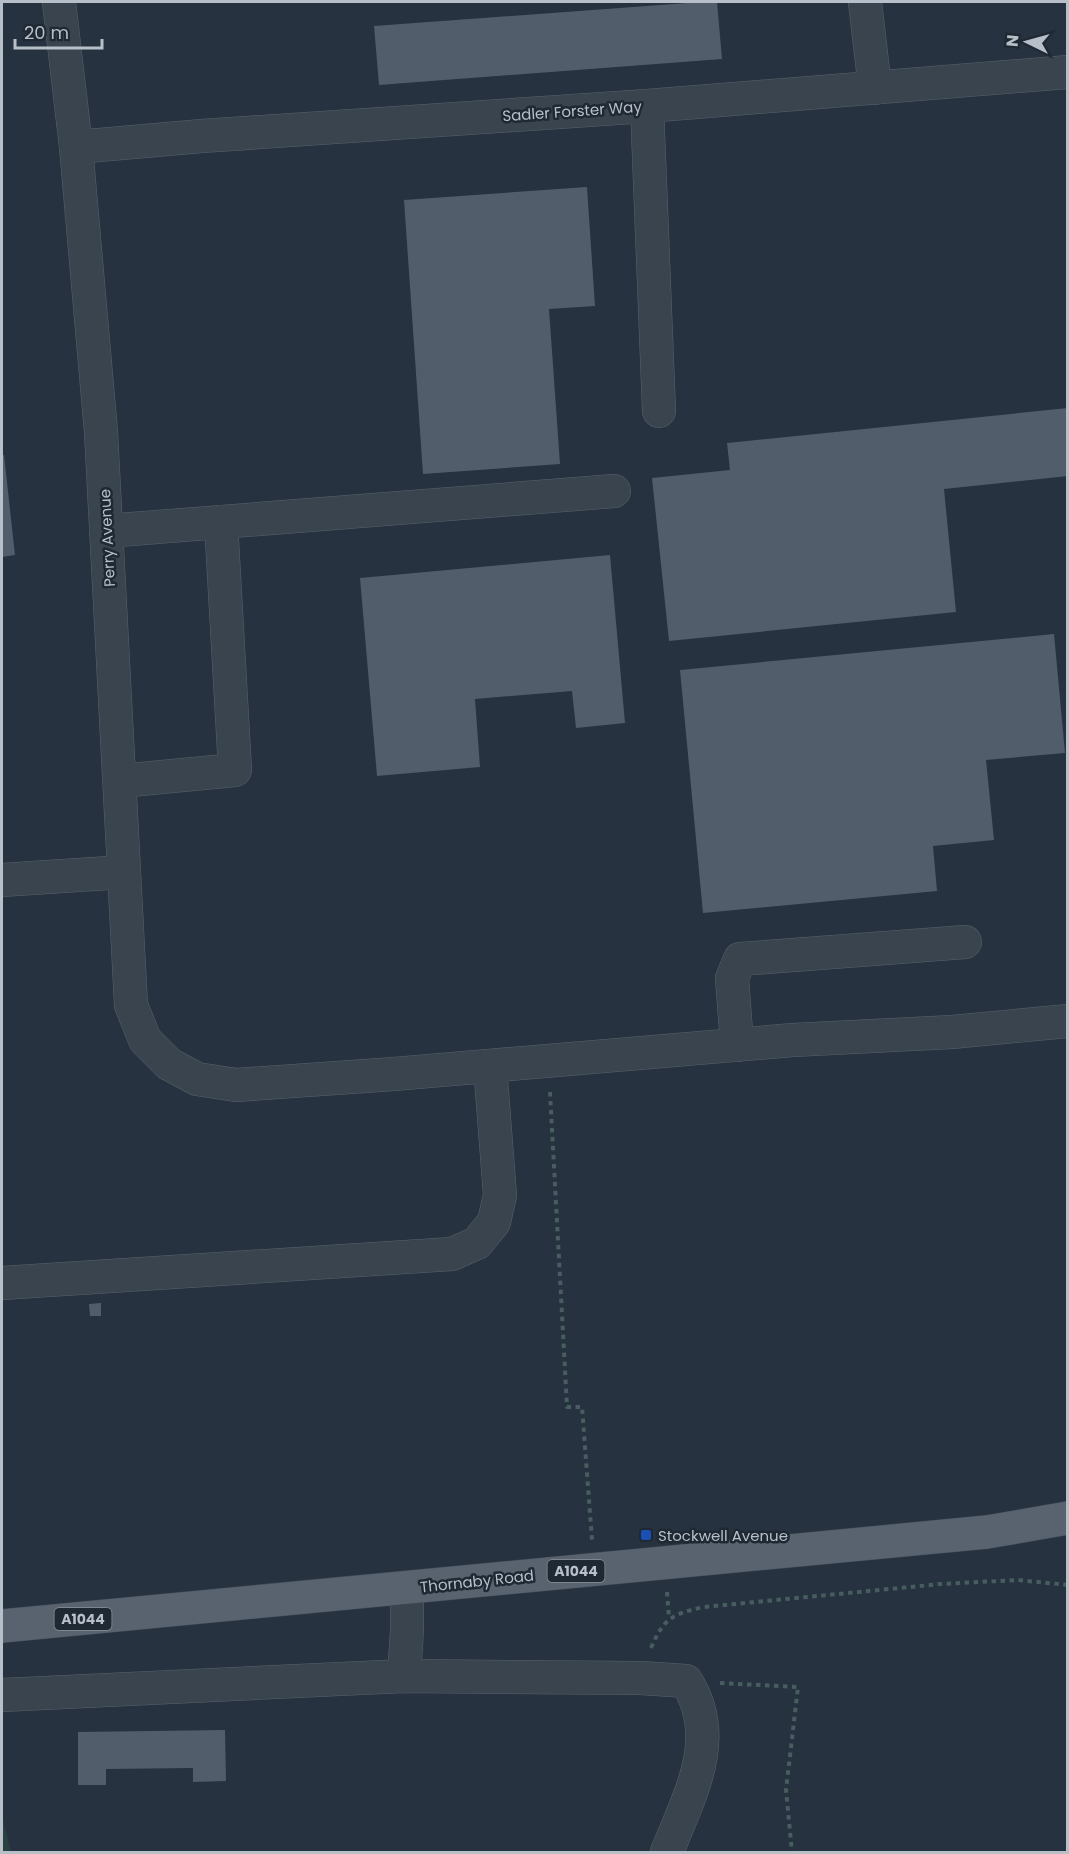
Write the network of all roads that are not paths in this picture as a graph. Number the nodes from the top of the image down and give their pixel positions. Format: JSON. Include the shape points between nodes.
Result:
{"nodes":[{"id":1,"x":59,"y":2,"type":"edge"},
{"id":2,"x":865,"y":2,"type":"edge"},
{"id":3,"x":1068,"y":72,"type":"edge"},
{"id":4,"x":875,"y":88,"type":"junction"},
{"id":5,"x":647,"y":106,"type":"junction"},
{"id":6,"x":76,"y":147,"type":"junction"},
{"id":7,"x":659,"y":411,"type":"dead end"},
{"id":8,"x":614,"y":490,"type":"dead end"},
{"id":9,"x":221,"y":522,"type":"junction"},
{"id":10,"x":106,"y":531,"type":"junction"},
{"id":11,"x":120,"y":781,"type":"junction"},
{"id":12,"x":124,"y":872,"type":"junction"},
{"id":13,"x":2,"y":880,"type":"edge"},
{"id":14,"x":965,"y":942,"type":"dead end"},
{"id":15,"x":1068,"y":1021,"type":"edge"},
{"id":16,"x":737,"y":1045,"type":"junction"},
{"id":17,"x":490,"y":1066,"type":"junction"},
{"id":18,"x":2,"y":1283,"type":"edge"},
{"id":19,"x":1068,"y":1518,"type":"edge"},
{"id":20,"x":987,"y":1532,"type":"junction"},
{"id":21,"x":1068,"y":1536,"type":"edge"},
{"id":22,"x":407,"y":1588,"type":"junction"},
{"id":23,"x":2,"y":1626,"type":"edge"},
{"id":24,"x":404,"y":1676,"type":"junction"},
{"id":25,"x":2,"y":1695,"type":"edge"},
{"id":26,"x":667,"y":1852,"type":"edge"}],
"edges":[{"from":1,"to":6,"type":"street","name":"Perry Avenue"},
{"from":2,"to":4,"type":"street"},
{"from":3,"to":4,"type":"street","name":"Sadler Forster Way"},
{"from":4,"to":5,"type":"street","name":"Sadler Forster Way"},
{"from":5,"to":6,"type":"street","name":"Sadler Forster Way"},
{"from":5,"to":7,"type":"street"},
{"from":6,"to":10,"type":"street","name":"Perry Avenue"},
{"from":8,"to":9,"type":"street"},
{"from":9,"to":10,"type":"street"},
{"from":9,"to":11,"type":"street","via":[[235,770]]},
{"from":10,"to":11,"type":"street","name":"Perry Avenue"},
{"from":11,"to":12,"type":"street","name":"Perry Avenue"},
{"from":12,"to":13,"type":"street"},
{"from":12,"to":17,"type":"street","name":"Perry Avenue","via":[[131,1005],[145,1040],[169,1064],[197,1079],[236,1085]]},
{"from":14,"to":16,"type":"street","via":[[740,959],[732,978]]},
{"from":15,"to":16,"type":"street","name":"Perry Avenue"},
{"from":16,"to":17,"type":"street","name":"Perry Avenue"},
{"from":17,"to":18,"type":"street","via":[[500,1195],[494,1222],[477,1243],[452,1254]]},
{"from":19,"to":20,"type":"main road","name":"Thornaby Road","number":"A1044"},
{"from":20,"to":21,"type":"main road","name":"Thornaby Road","number":"A1044"},
{"from":20,"to":22,"type":"main road","name":"Thornaby Road","number":"A1044"},
{"from":22,"to":23,"type":"main road","name":"Thornaby Road","number":"A1044"},
{"from":22,"to":24,"type":"street"},
{"from":24,"to":25,"type":"street"},
{"from":24,"to":26,"type":"street","via":[[686,1681],[701,1712],[703,1744],[694,1783]]}]}
